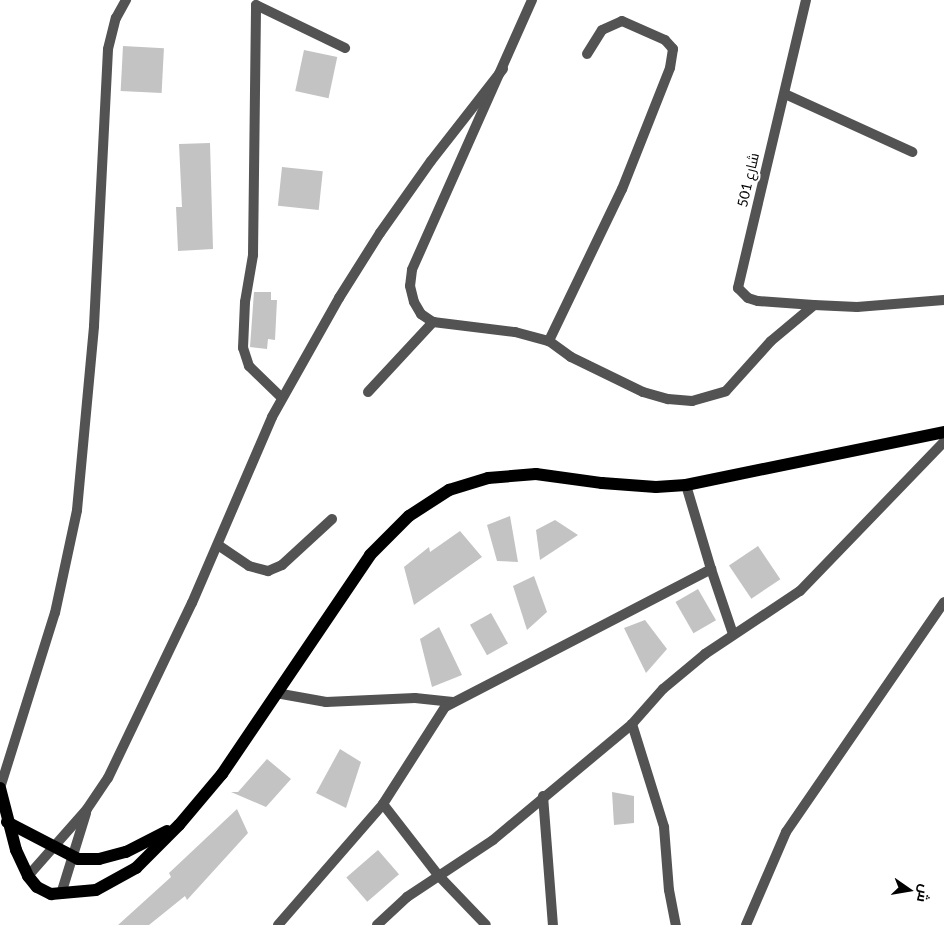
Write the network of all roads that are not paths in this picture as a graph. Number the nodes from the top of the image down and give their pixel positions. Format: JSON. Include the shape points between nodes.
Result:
{"nodes":[{"id":1,"x":126,"y":0,"type":"edge"},
{"id":2,"x":532,"y":0,"type":"edge"},
{"id":3,"x":806,"y":0,"type":"edge"},
{"id":4,"x":254,"y":2,"type":"edge"},
{"id":5,"x":345,"y":48,"type":"dead end"},
{"id":6,"x":587,"y":54,"type":"dead end"},
{"id":7,"x":503,"y":69,"type":"junction"},
{"id":8,"x":785,"y":94,"type":"junction"},
{"id":9,"x":912,"y":152,"type":"dead end"},
{"id":10,"x":944,"y":300,"type":"edge"},
{"id":11,"x":814,"y":306,"type":"junction"},
{"id":12,"x":433,"y":322,"type":"junction"},
{"id":13,"x":548,"y":341,"type":"junction"},
{"id":14,"x":368,"y":392,"type":"dead end"},
{"id":15,"x":282,"y":398,"type":"junction"},
{"id":16,"x":944,"y":432,"type":"edge"},
{"id":17,"x":944,"y":442,"type":"edge"},
{"id":18,"x":686,"y":485,"type":"junction"},
{"id":19,"x":332,"y":519,"type":"dead end"},
{"id":20,"x":218,"y":545,"type":"junction"},
{"id":21,"x":711,"y":569,"type":"junction"},
{"id":22,"x":944,"y":602,"type":"edge"},
{"id":23,"x":733,"y":634,"type":"junction"},
{"id":24,"x":276,"y":694,"type":"junction"},
{"id":25,"x":452,"y":702,"type":"junction"},
{"id":26,"x":632,"y":724,"type":"junction"},
{"id":27,"x":0,"y":788,"type":"edge"},
{"id":28,"x":543,"y":796,"type":"junction"},
{"id":29,"x":383,"y":804,"type":"junction"},
{"id":30,"x":87,"y":810,"type":"junction"},
{"id":31,"x":7,"y":822,"type":"junction"},
{"id":32,"x":179,"y":825,"type":"junction"},
{"id":33,"x":51,"y":847,"type":"junction"},
{"id":34,"x":72,"y":856,"type":"junction"},
{"id":35,"x":438,"y":875,"type":"junction"},
{"id":36,"x":28,"y":876,"type":"junction"},
{"id":37,"x":61,"y":894,"type":"junction"},
{"id":38,"x":278,"y":925,"type":"edge"},
{"id":39,"x":377,"y":925,"type":"edge"},
{"id":40,"x":486,"y":925,"type":"edge"},
{"id":41,"x":553,"y":925,"type":"edge"},
{"id":42,"x":676,"y":925,"type":"edge"},
{"id":43,"x":746,"y":925,"type":"edge"}],
"edges":[{"from":1,"to":27,"type":"street","via":[[116,18],[108,49],[94,326],[77,510],[55,613]]},
{"from":2,"to":7,"type":"street"},
{"from":3,"to":8,"type":"street","name":"شارع 501"},
{"from":4,"to":5,"type":"street"},
{"from":4,"to":15,"type":"street","via":[[253,255],[245,302],[243,348],[249,366]]},
{"from":6,"to":13,"type":"street","via":[[602,30],[622,21],[665,40],[673,49],[670,68],[622,189]]},
{"from":7,"to":12,"type":"street","via":[[412,270],[410,286],[414,302],[421,314]]},
{"from":7,"to":15,"type":"street","via":[[380,232]]},
{"from":8,"to":9,"type":"street"},
{"from":8,"to":11,"type":"street","name":"شارع 501","via":[[761,180],[738,288],[748,298],[758,301]]},
{"from":10,"to":11,"type":"street","via":[[857,307]]},
{"from":11,"to":13,"type":"street","via":[[771,341],[726,391],[692,401],[668,399],[613,380]]},
{"from":12,"to":13,"type":"street","via":[[514,332]]},
{"from":12,"to":14,"type":"street"},
{"from":15,"to":20,"type":"street"},
{"from":16,"to":18,"type":"main road"},
{"from":17,"to":23,"type":"street","via":[[820,574],[781,605]]},
{"from":18,"to":21,"type":"street"},
{"from":18,"to":24,"type":"main road","via":[[611,484],[536,474],[488,478],[449,490],[409,516],[370,555]]},
{"from":19,"to":20,"type":"street","via":[[282,565],[268,571],[249,566]]},
{"from":20,"to":30,"type":"street","via":[[147,700],[108,778]]},
{"from":21,"to":23,"type":"street"},
{"from":21,"to":25,"type":"street"},
{"from":22,"to":43,"type":"street","via":[[786,832]]},
{"from":23,"to":26,"type":"street","via":[[663,689]]},
{"from":24,"to":25,"type":"street","via":[[326,702],[427,698]]},
{"from":24,"to":32,"type":"main road","via":[[222,774]]},
{"from":25,"to":29,"type":"street","via":[[441,712],[405,775]]},
{"from":26,"to":28,"type":"street"},
{"from":26,"to":42,"type":"street","via":[[662,818]]},
{"from":27,"to":31,"type":"main road"},
{"from":28,"to":35,"type":"street","via":[[492,840]]},
{"from":28,"to":41,"type":"street"},
{"from":29,"to":35,"type":"street"},
{"from":29,"to":38,"type":"street"},
{"from":30,"to":33,"type":"street"},
{"from":30,"to":34,"type":"street"},
{"from":31,"to":33,"type":"main road"},
{"from":31,"to":36,"type":"main road"},
{"from":32,"to":34,"type":"main road","via":[[126,852],[99,859]]},
{"from":32,"to":37,"type":"main road","via":[[136,868],[96,890]]},
{"from":33,"to":34,"type":"main road"},
{"from":33,"to":36,"type":"street"},
{"from":34,"to":37,"type":"street"},
{"from":35,"to":39,"type":"street"},
{"from":35,"to":40,"type":"street"},
{"from":36,"to":37,"type":"main road","via":[[37,887],[51,894]]}]}
